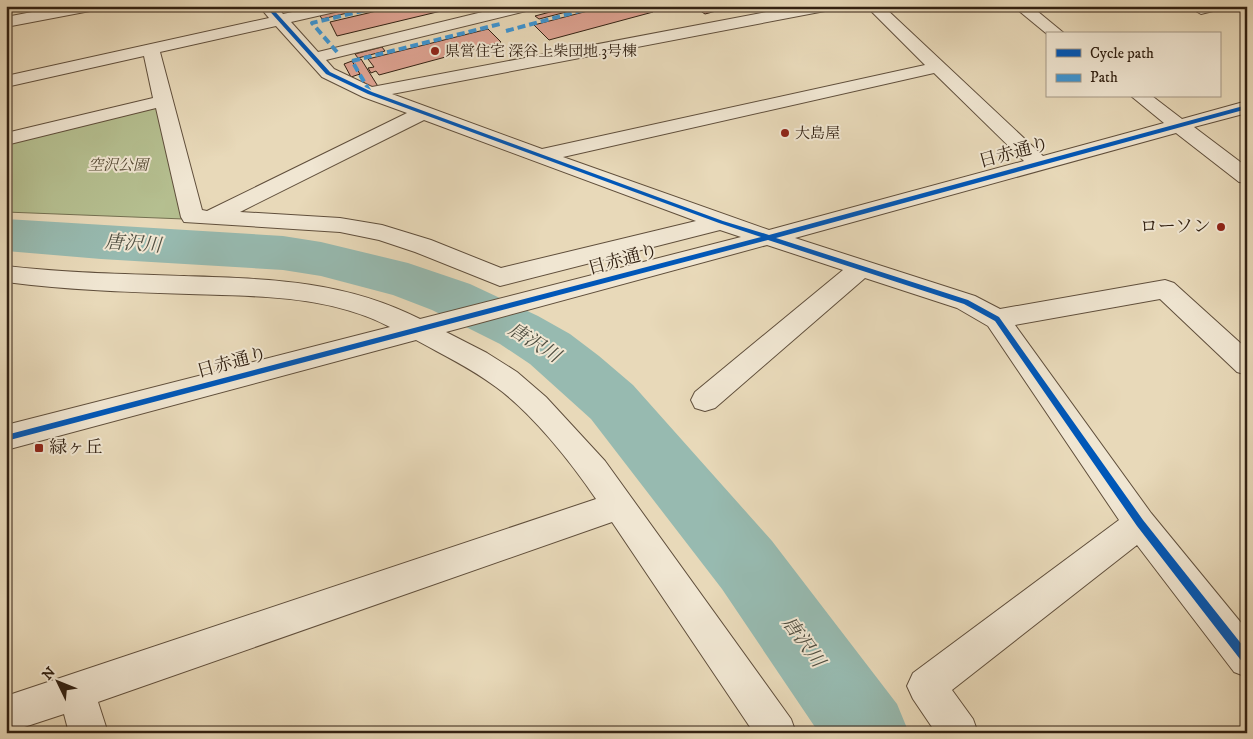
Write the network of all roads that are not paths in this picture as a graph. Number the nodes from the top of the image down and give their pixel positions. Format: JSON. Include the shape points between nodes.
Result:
{"nodes":[{"id":1,"x":90,"y":6,"type":"edge"},
{"id":2,"x":342,"y":6,"type":"edge"},
{"id":3,"x":528,"y":6,"type":"edge"},
{"id":4,"x":825,"y":6,"type":"edge"},
{"id":5,"x":874,"y":6,"type":"edge"},
{"id":6,"x":1021,"y":6,"type":"edge"},
{"id":7,"x":1195,"y":6,"type":"edge"},
{"id":8,"x":1215,"y":6,"type":"edge"},
{"id":9,"x":273,"y":13,"type":"edge"},
{"id":10,"x":6,"y":22,"type":"edge"},
{"id":11,"x":1054,"y":32,"type":"edge"},
{"id":12,"x":151,"y":51,"type":"junction"},
{"id":13,"x":313,"y":58,"type":"junction"},
{"id":14,"x":938,"y":68,"type":"junction"},
{"id":15,"x":6,"y":82,"type":"edge"},
{"id":16,"x":370,"y":94,"type":"junction"},
{"id":17,"x":1143,"y":98,"type":"edge"},
{"id":18,"x":163,"y":101,"type":"junction"},
{"id":19,"x":1247,"y":107,"type":"edge"},
{"id":20,"x":422,"y":113,"type":"junction"},
{"id":21,"x":1178,"y":125,"type":"junction"},
{"id":22,"x":6,"y":139,"type":"edge"},
{"id":23,"x":543,"y":155,"type":"junction"},
{"id":24,"x":1037,"y":162,"type":"junction"},
{"id":25,"x":1247,"y":177,"type":"edge"},
{"id":26,"x":208,"y":218,"type":"junction"},
{"id":27,"x":721,"y":222,"type":"junction"},
{"id":28,"x":770,"y":237,"type":"junction"},
{"id":29,"x":860,"y":269,"type":"junction"},
{"id":30,"x":6,"y":274,"type":"edge"},
{"id":31,"x":997,"y":319,"type":"junction"},
{"id":32,"x":428,"y":326,"type":"junction"},
{"id":33,"x":1247,"y":365,"type":"edge"},
{"id":34,"x":705,"y":400,"type":"dead end"},
{"id":35,"x":6,"y":438,"type":"edge"},
{"id":36,"x":620,"y":505,"type":"junction"},
{"id":37,"x":1140,"y":523,"type":"junction"},
{"id":38,"x":1247,"y":659,"type":"edge"},
{"id":39,"x":76,"y":691,"type":"junction"},
{"id":40,"x":6,"y":715,"type":"edge"},
{"id":41,"x":89,"y":733,"type":"edge"},
{"id":42,"x":777,"y":733,"type":"edge"},
{"id":43,"x":959,"y":733,"type":"edge"}],
"edges":[{"from":1,"to":10,"type":"street"},
{"from":2,"to":9,"type":"street"},
{"from":3,"to":13,"type":"street"},
{"from":4,"to":16,"type":"street"},
{"from":5,"to":14,"type":"street"},
{"from":6,"to":11,"type":"street"},
{"from":7,"to":8,"type":"street","via":[[1201,10]]},
{"from":9,"to":12,"type":"street"},
{"from":9,"to":13,"type":"street"},
{"from":12,"to":15,"type":"street"},
{"from":12,"to":18,"type":"street"},
{"from":13,"to":16,"type":"street","via":[[328,73]]},
{"from":14,"to":23,"type":"street"},
{"from":14,"to":24,"type":"street"},
{"from":16,"to":20,"type":"street"},
{"from":17,"to":21,"type":"street"},
{"from":18,"to":22,"type":"street"},
{"from":18,"to":26,"type":"street","via":[[192,217]]},
{"from":19,"to":21,"type":"street","name":"日赤通り"},
{"from":20,"to":23,"type":"street"},
{"from":20,"to":26,"type":"street"},
{"from":21,"to":24,"type":"street","name":"日赤通り"},
{"from":21,"to":25,"type":"street"},
{"from":23,"to":27,"type":"street"},
{"from":24,"to":28,"type":"street","name":"日赤通り"},
{"from":26,"to":27,"type":"street","via":[[340,226],[382,233],[500,277]]},
{"from":27,"to":28,"type":"street"},
{"from":28,"to":29,"type":"street"},
{"from":28,"to":32,"type":"street","name":"日赤通り"},
{"from":29,"to":31,"type":"street","via":[[966,302]]},
{"from":29,"to":34,"type":"street"},
{"from":30,"to":32,"type":"street","via":[[63,281],[271,288],[345,299]]},
{"from":31,"to":33,"type":"street","via":[[1165,289]]},
{"from":31,"to":37,"type":"street"},
{"from":32,"to":35,"type":"street","name":"日赤通り"},
{"from":32,"to":36,"type":"street","via":[[536,404]]},
{"from":36,"to":39,"type":"street"},
{"from":36,"to":42,"type":"street"},
{"from":37,"to":38,"type":"street"},
{"from":37,"to":43,"type":"street","via":[[926,686]]},
{"from":39,"to":40,"type":"street"},
{"from":39,"to":41,"type":"street"}]}
